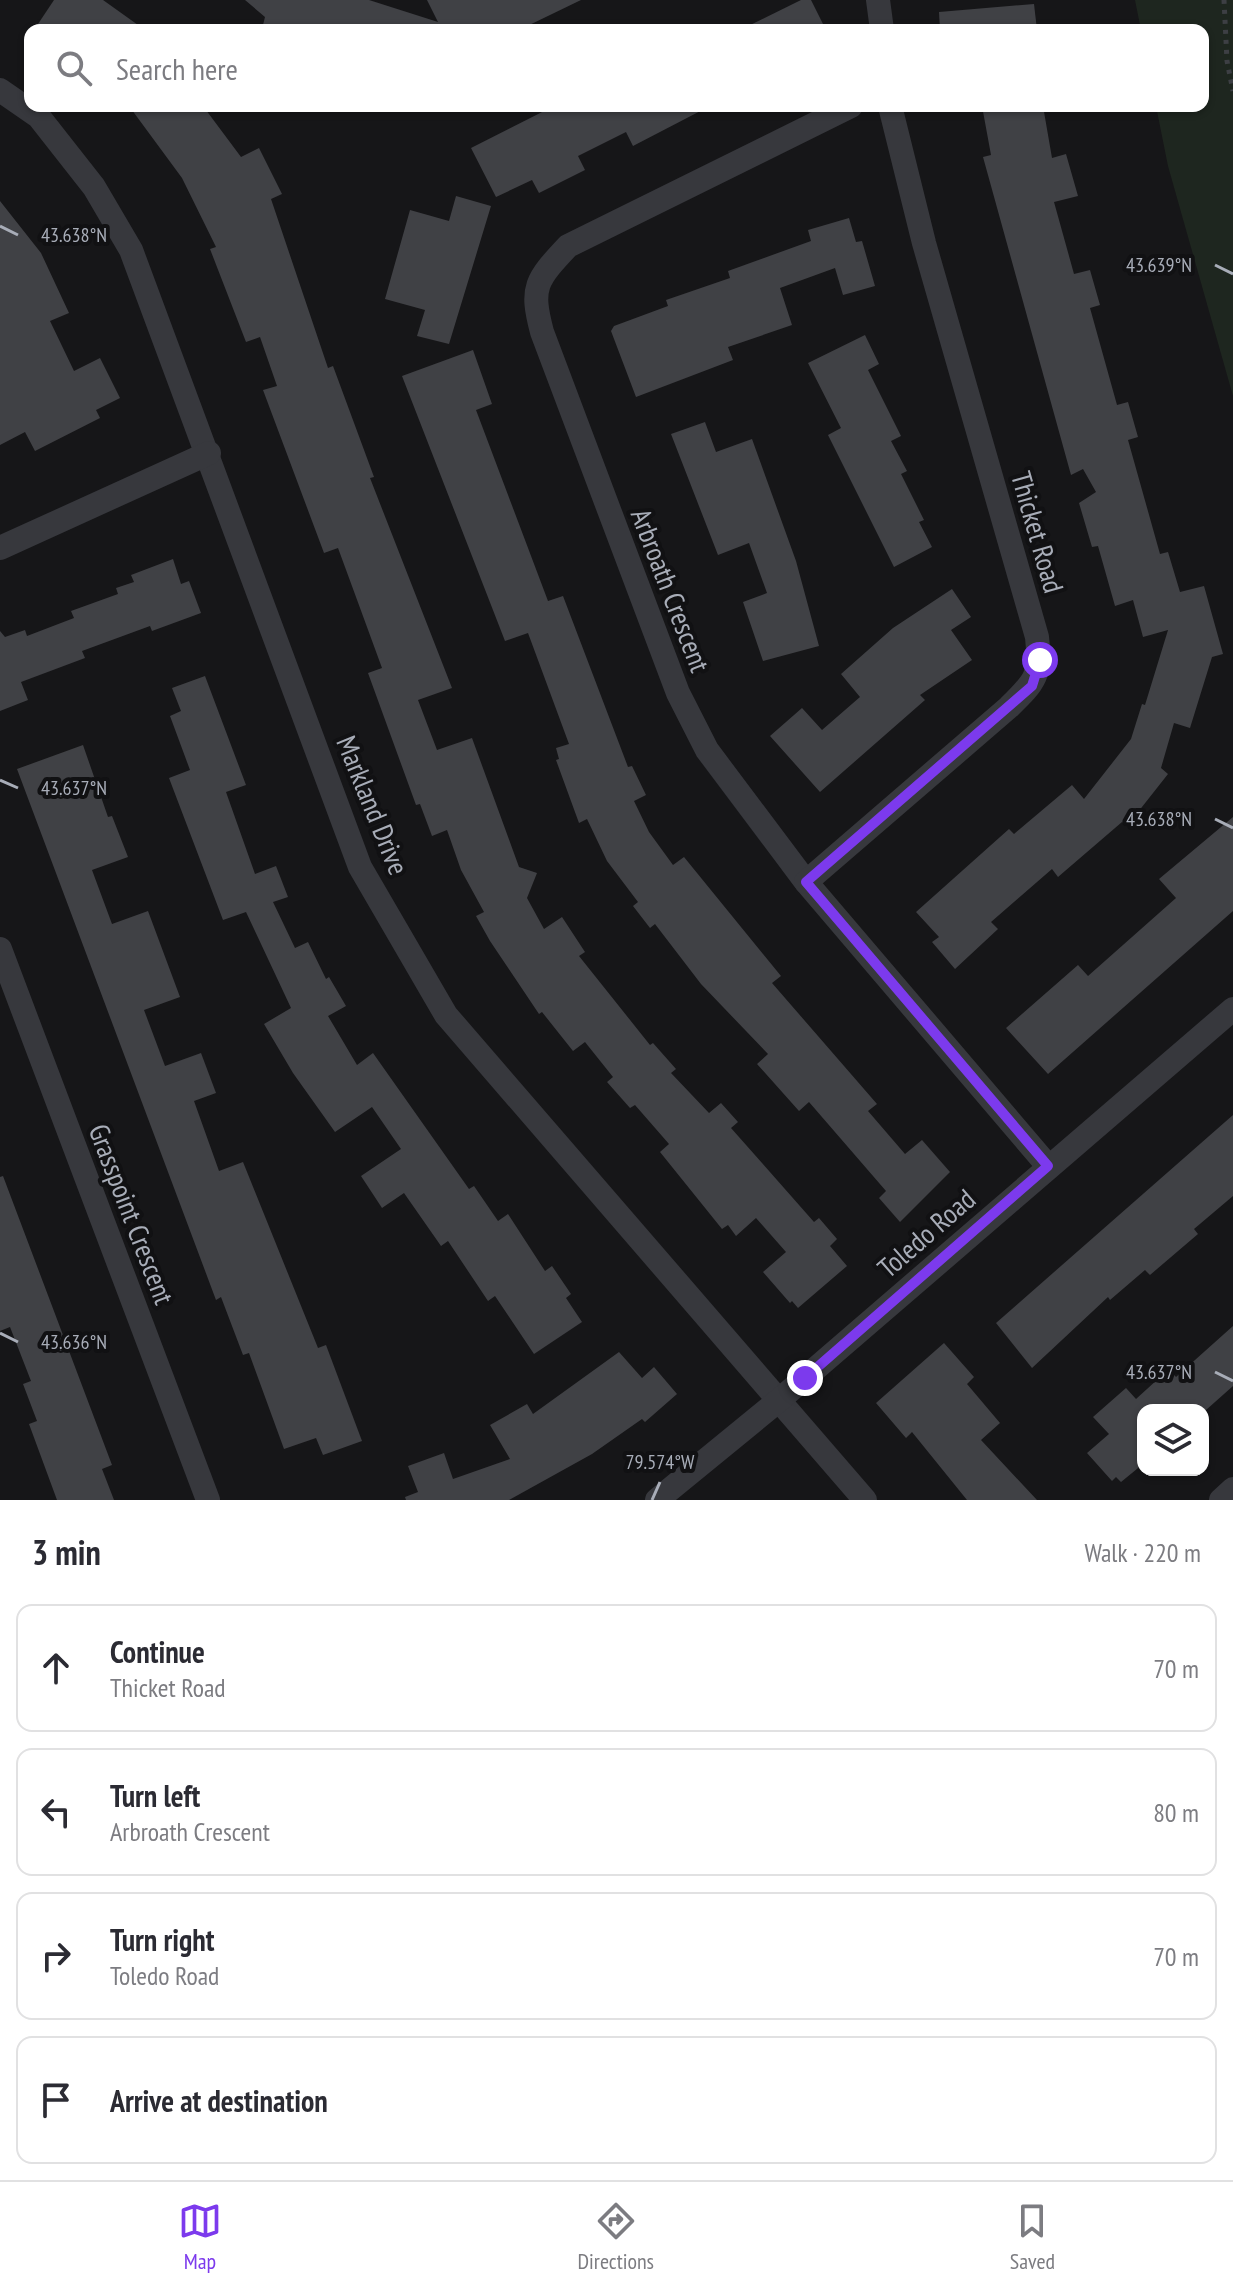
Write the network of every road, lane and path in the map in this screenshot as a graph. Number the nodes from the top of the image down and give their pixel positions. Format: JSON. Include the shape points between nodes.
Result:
{"nodes":[{"id":1,"x":878,"y":0,"type":"edge"},
{"id":2,"x":1224,"y":0,"type":"edge"},
{"id":3,"x":881,"y":24,"type":"edge"},
{"id":4,"x":0,"y":90,"type":"edge"},
{"id":5,"x":1233,"y":91,"type":"edge"},
{"id":6,"x":24,"y":107,"type":"edge"},
{"id":7,"x":32,"y":112,"type":"edge"},
{"id":8,"x":839,"y":112,"type":"edge"},
{"id":9,"x":891,"y":112,"type":"edge"},
{"id":10,"x":209,"y":453,"type":"junction"},
{"id":11,"x":0,"y":548,"type":"edge"},
{"id":12,"x":806,"y":882,"type":"junction"},
{"id":13,"x":0,"y":949,"type":"edge"},
{"id":14,"x":1233,"y":1009,"type":"edge"},
{"id":15,"x":1048,"y":1166,"type":"junction"},
{"id":16,"x":778,"y":1401,"type":"junction"},
{"id":17,"x":1233,"y":1489,"type":"edge"},
{"id":18,"x":208,"y":1500,"type":"edge"},
{"id":19,"x":657,"y":1500,"type":"edge"},
{"id":20,"x":865,"y":1500,"type":"edge"},
{"id":21,"x":1221,"y":1500,"type":"edge"}],
"edges":[{"from":1,"to":3,"type":"street"},
{"from":2,"to":5,"type":"path"},
{"from":4,"to":6,"type":"street","name":"Markland Drive"},
{"from":7,"to":10,"type":"street","name":"Markland Drive","via":[[94,187],[131,250]]},
{"from":8,"to":12,"type":"street","name":"Arbroath Crescent","via":[[568,246],[540,280],[534,301],[678,693],[707,750]]},
{"from":9,"to":12,"type":"street","name":"Thicket Road","via":[[1040,660],[1032,686]]},
{"from":10,"to":11,"type":"street"},
{"from":10,"to":16,"type":"street","name":"Markland Drive","via":[[360,867],[446,1015]]},
{"from":12,"to":15,"type":"street","name":"Arbroath Crescent"},
{"from":13,"to":18,"type":"street","name":"Grasspoint Crescent"},
{"from":14,"to":15,"type":"street","name":"Toledo Road"},
{"from":15,"to":16,"type":"street","name":"Toledo Road"},
{"from":16,"to":19,"type":"street","name":"Toledo Road"},
{"from":16,"to":20,"type":"street","name":"Markland Drive"},
{"from":17,"to":21,"type":"street"}]}
